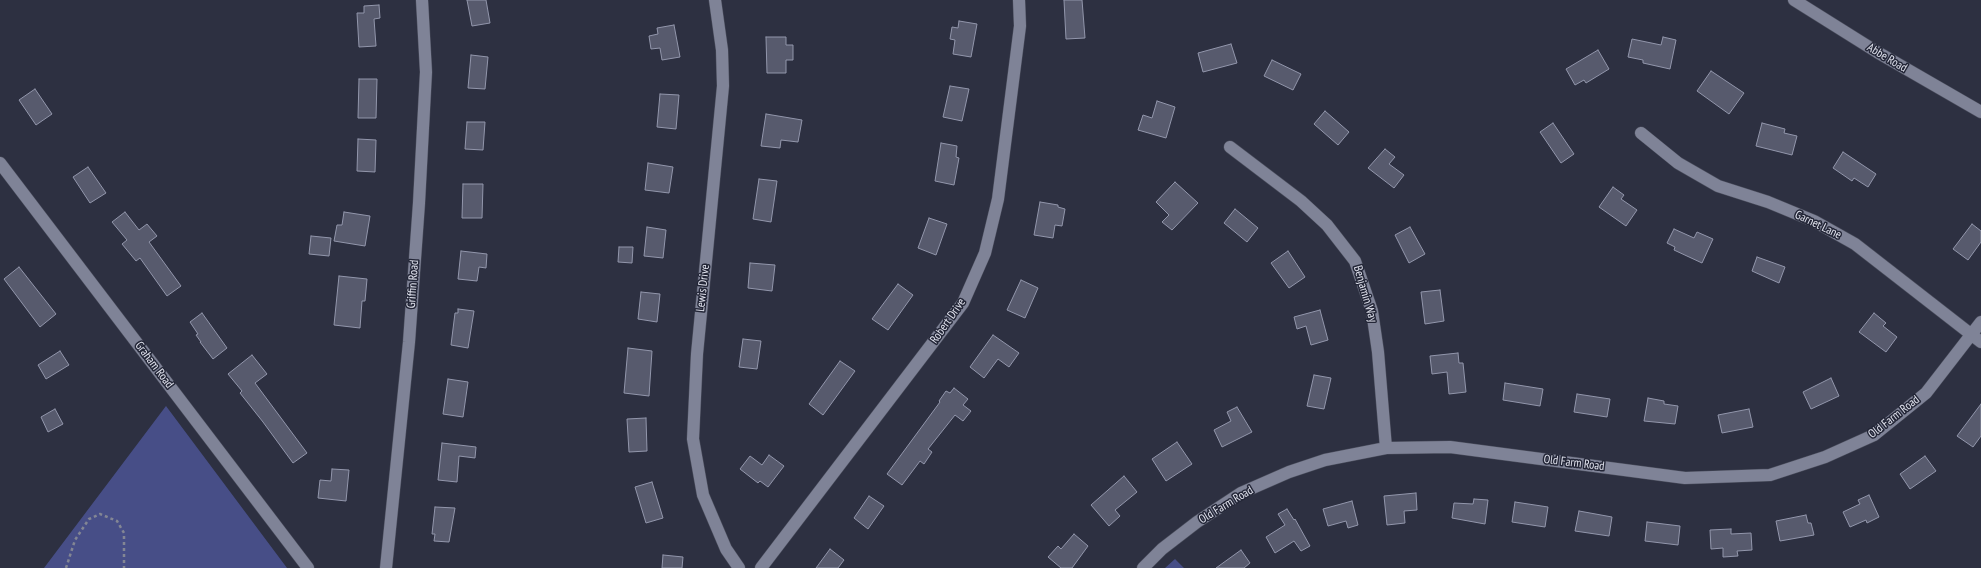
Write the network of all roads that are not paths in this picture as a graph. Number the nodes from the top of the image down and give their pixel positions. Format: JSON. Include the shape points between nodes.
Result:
{"nodes":[{"id":1,"x":422,"y":0,"type":"edge"},
{"id":2,"x":715,"y":0,"type":"edge"},
{"id":3,"x":1020,"y":0,"type":"edge"},
{"id":4,"x":1794,"y":0,"type":"edge"},
{"id":5,"x":1981,"y":112,"type":"edge"},
{"id":6,"x":1641,"y":133,"type":"dead end"},
{"id":7,"x":1230,"y":147,"type":"dead end"},
{"id":8,"x":0,"y":163,"type":"edge"},
{"id":9,"x":1981,"y":322,"type":"edge"},
{"id":10,"x":1976,"y":338,"type":"edge"},
{"id":11,"x":1386,"y":448,"type":"junction"},
{"id":12,"x":308,"y":568,"type":"edge"},
{"id":13,"x":386,"y":568,"type":"edge"},
{"id":14,"x":739,"y":568,"type":"edge"},
{"id":15,"x":761,"y":568,"type":"edge"},
{"id":16,"x":1143,"y":568,"type":"edge"}],
"edges":[{"from":1,"to":13,"type":"street","name":"Griffin Road","via":[[426,72],[420,203]]},
{"from":2,"to":14,"type":"street","name":"Lewis Drive","via":[[722,50],[723,86],[697,354],[693,439],[703,495],[726,549]]},
{"from":3,"to":15,"type":"street","name":"Robert Drive","via":[[1020,26],[998,199],[985,253],[963,303]]},
{"from":4,"to":5,"type":"street","name":"Abbe Road","via":[[1883,56]]},
{"from":6,"to":10,"type":"street","name":"Garnet Lane","via":[[1678,163],[1718,186],[1768,202],[1814,221],[1855,244]]},
{"from":7,"to":11,"type":"street","name":"Benjamin Way","via":[[1301,201],[1326,224],[1356,260],[1372,311]]},
{"from":8,"to":12,"type":"street","name":"Graham Road"},
{"from":9,"to":10,"type":"street","name":"Old Farm Road"},
{"from":10,"to":11,"type":"street","name":"Old Farm Road","via":[[1926,393],[1874,435],[1825,457],[1770,475],[1685,478],[1450,447]]},
{"from":11,"to":16,"type":"street","name":"Old Farm Road","via":[[1325,460],[1241,493],[1174,540]]}]}
